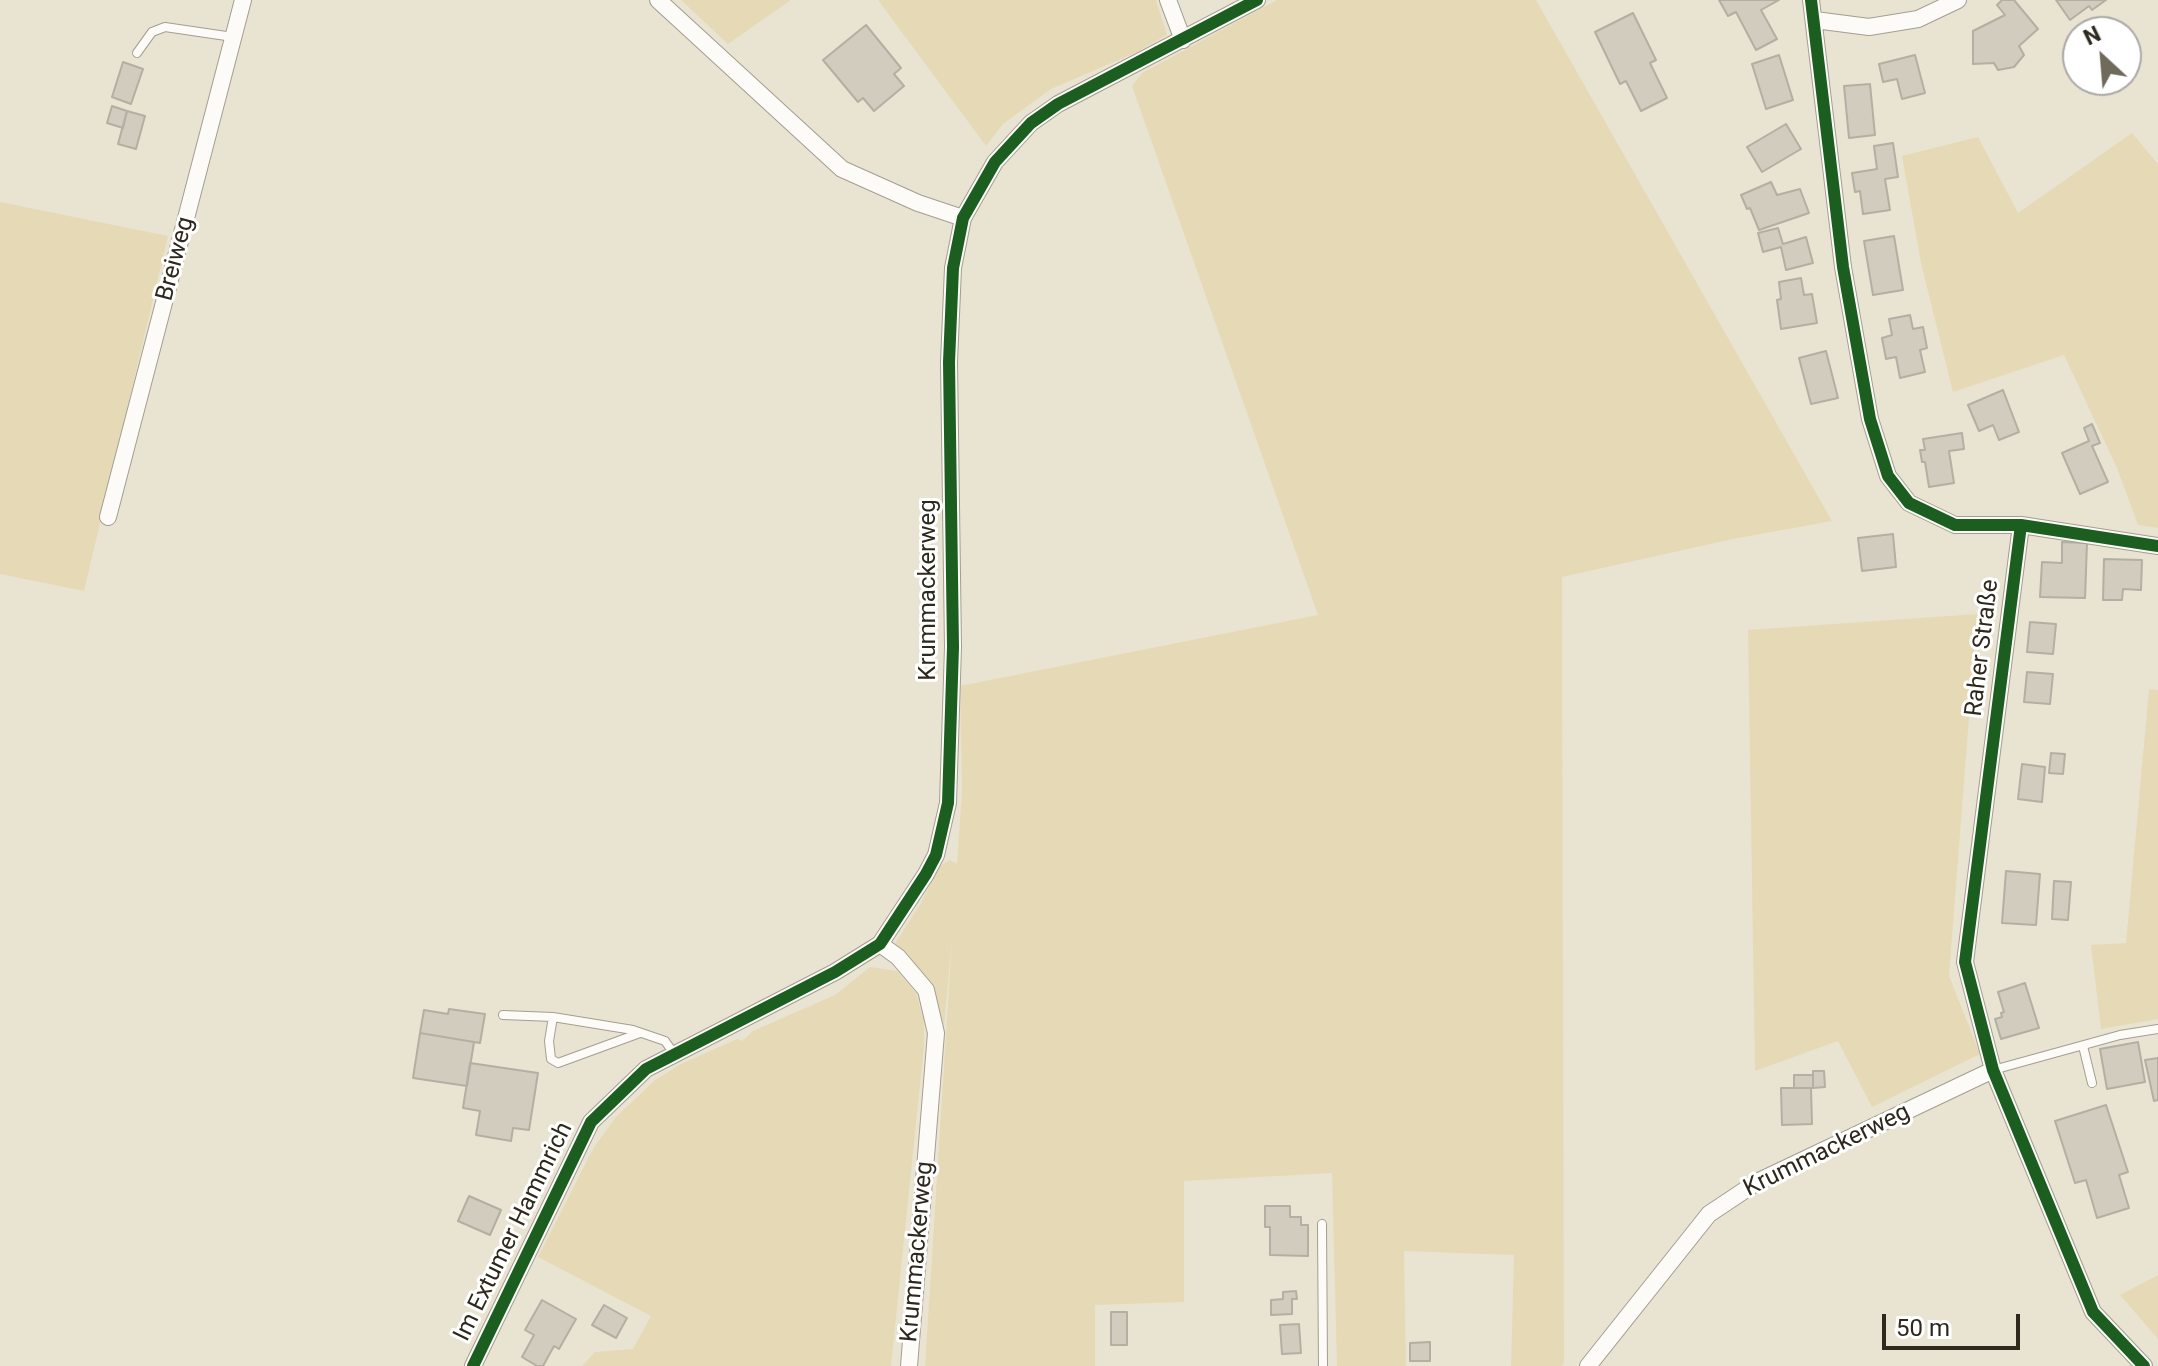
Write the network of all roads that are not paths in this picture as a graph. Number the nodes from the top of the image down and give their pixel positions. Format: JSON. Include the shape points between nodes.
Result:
{"nodes":[{"id":1,"x":243,"y":0,"type":"edge"},
{"id":2,"x":658,"y":0,"type":"edge"},
{"id":3,"x":1168,"y":0,"type":"edge"},
{"id":4,"x":1257,"y":0,"type":"edge"},
{"id":5,"x":1811,"y":0,"type":"edge"},
{"id":6,"x":1958,"y":0,"type":"edge"},
{"id":7,"x":1815,"y":20,"type":"junction"},
{"id":8,"x":233,"y":37,"type":"junction"},
{"id":9,"x":1183,"y":40,"type":"junction"},
{"id":10,"x":137,"y":53,"type":"dead end"},
{"id":11,"x":963,"y":218,"type":"junction"},
{"id":12,"x":108,"y":517,"type":"dead end"},
{"id":13,"x":2021,"y":525,"type":"junction"},
{"id":14,"x":2158,"y":546,"type":"edge"},
{"id":15,"x":880,"y":944,"type":"junction"},
{"id":16,"x":503,"y":1015,"type":"dead end"},
{"id":17,"x":553,"y":1017,"type":"junction"},
{"id":18,"x":2158,"y":1029,"type":"edge"},
{"id":19,"x":640,"y":1033,"type":"junction"},
{"id":20,"x":2083,"y":1046,"type":"junction"},
{"id":21,"x":675,"y":1055,"type":"junction"},
{"id":22,"x":1993,"y":1070,"type":"junction"},
{"id":23,"x":2092,"y":1083,"type":"dead end"},
{"id":24,"x":1322,"y":1224,"type":"dead end"},
{"id":25,"x":473,"y":1366,"type":"edge"},
{"id":26,"x":909,"y":1366,"type":"edge"},
{"id":27,"x":1323,"y":1366,"type":"edge"},
{"id":28,"x":1588,"y":1366,"type":"edge"},
{"id":29,"x":2144,"y":1366,"type":"edge"}],
"edges":[{"from":1,"to":8,"type":"street","name":"Breiweg"},
{"from":2,"to":11,"type":"street","via":[[842,169]]},
{"from":3,"to":9,"type":"street"},
{"from":4,"to":9,"type":"street","name":"Krummackerweg"},
{"from":5,"to":7,"type":"street"},
{"from":6,"to":7,"type":"street","via":[[1918,19],[1869,27]]},
{"from":7,"to":13,"type":"street","via":[[1843,267],[1870,419],[1888,476],[1909,503],[1955,525]]},
{"from":8,"to":10,"type":"lane","via":[[165,27],[152,32]]},
{"from":8,"to":12,"type":"street","name":"Breiweg"},
{"from":9,"to":11,"type":"street","name":"Krummackerweg","via":[[1031,123],[995,162]]},
{"from":11,"to":15,"type":"street","name":"Krummackerweg","via":[[953,268],[949,362],[953,647],[948,803],[936,855]]},
{"from":13,"to":14,"type":"street"},
{"from":13,"to":22,"type":"street","name":"Raher Straße","via":[[1965,962]]},
{"from":15,"to":21,"type":"street","name":"Im Extumer Hammrich"},
{"from":15,"to":26,"type":"street","name":"Krummackerweg","via":[[926,990],[936,1033]]},
{"from":16,"to":17,"type":"lane"},
{"from":17,"to":19,"type":"lane"},
{"from":17,"to":19,"type":"lane","via":[[550,1050],[558,1063]]},
{"from":18,"to":20,"type":"lane"},
{"from":19,"to":21,"type":"lane","via":[[665,1041]]},
{"from":20,"to":22,"type":"lane"},
{"from":20,"to":23,"type":"lane"},
{"from":21,"to":25,"type":"street","name":"Im Extumer Hammrich","via":[[646,1069],[591,1122]]},
{"from":22,"to":28,"type":"street","name":"Krummackerweg","via":[[1757,1182],[1709,1214]]},
{"from":22,"to":29,"type":"street","name":"Raher Straße","via":[[2093,1312]]},
{"from":24,"to":27,"type":"lane"}]}
